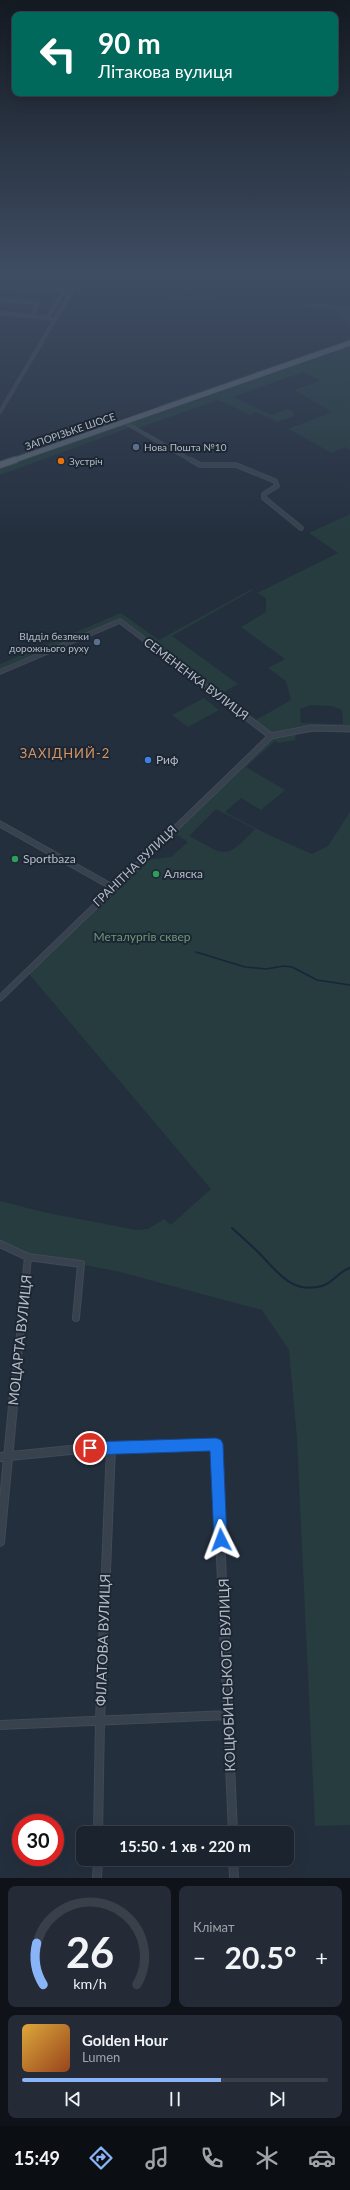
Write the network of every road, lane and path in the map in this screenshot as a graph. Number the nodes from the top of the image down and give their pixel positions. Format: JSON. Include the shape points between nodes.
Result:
{"nodes":[{"id":1,"x":30,"y":362,"type":"edge"},
{"id":2,"x":297,"y":362,"type":"edge"},
{"id":3,"x":0,"y":412,"type":"edge"},
{"id":4,"x":124,"y":422,"type":"junction"},
{"id":5,"x":0,"y":466,"type":"edge"},
{"id":6,"x":302,"y":528,"type":"dead end"},
{"id":7,"x":0,"y":672,"type":"edge"},
{"id":8,"x":350,"y":729,"type":"edge"},
{"id":9,"x":272,"y":736,"type":"junction"},
{"id":10,"x":0,"y":824,"type":"edge"},
{"id":11,"x":114,"y":888,"type":"junction"},
{"id":12,"x":0,"y":998,"type":"edge"},
{"id":13,"x":0,"y":1244,"type":"edge"},
{"id":14,"x":28,"y":1258,"type":"junction"},
{"id":15,"x":76,"y":1318,"type":"dead end"},
{"id":16,"x":111,"y":1446,"type":"junction"},
{"id":17,"x":4,"y":1456,"type":"edge"},
{"id":18,"x":0,"y":1542,"type":"edge"},
{"id":19,"x":229,"y":1715,"type":"junction"},
{"id":20,"x":100,"y":1721,"type":"junction"},
{"id":21,"x":0,"y":1725,"type":"edge"},
{"id":22,"x":98,"y":1826,"type":"edge"},
{"id":23,"x":233,"y":1826,"type":"edge"},
{"id":24,"x":98,"y":1866,"type":"edge"},
{"id":25,"x":233,"y":1866,"type":"edge"},
{"id":26,"x":97,"y":1878,"type":"edge"},
{"id":27,"x":234,"y":1878,"type":"edge"}],
"edges":[{"from":1,"to":3,"type":"street"},
{"from":2,"to":4,"type":"main road","name":"ЗАПОРІЗЬКЕ ШОСЕ"},
{"from":4,"to":5,"type":"main road","name":"ЗАПОРІЗЬКЕ ШОСЕ"},
{"from":4,"to":6,"type":"street","via":[[200,465],[236,465],[275,481],[277,486],[266,492],[264,498]]},
{"from":7,"to":9,"type":"street","name":"СЕМЕНЕНКА ВУЛИЦЯ","via":[[120,621]]},
{"from":8,"to":9,"type":"street","via":[[312,728]]},
{"from":9,"to":11,"type":"street","name":"ГРАНІТНА ВУЛИЦЯ"},
{"from":10,"to":11,"type":"street"},
{"from":11,"to":12,"type":"street","name":"ГРАНІТНА ВУЛИЦЯ"},
{"from":13,"to":14,"type":"street"},
{"from":14,"to":15,"type":"street","via":[[81,1264]]},
{"from":14,"to":17,"type":"street","name":"МОЦАРТА ВУЛИЦЯ"},
{"from":16,"to":17,"type":"street"},
{"from":16,"to":19,"type":"street","name":"КОЦЮБИНСЬКОГО ВУЛИЦЯ","via":[[216,1444]]},
{"from":16,"to":20,"type":"street","name":"ФІЛАТОВА ВУЛИЦЯ"},
{"from":17,"to":18,"type":"street","name":"МОЦАРТА ВУЛИЦЯ"},
{"from":19,"to":20,"type":"street"},
{"from":19,"to":23,"type":"street","name":"КОЦЮБИНСЬКОГО ВУЛИЦЯ"},
{"from":20,"to":21,"type":"street"},
{"from":20,"to":22,"type":"street","name":"ФІЛАТОВА ВУЛИЦЯ"},
{"from":24,"to":26,"type":"street"},
{"from":25,"to":27,"type":"street"}]}
